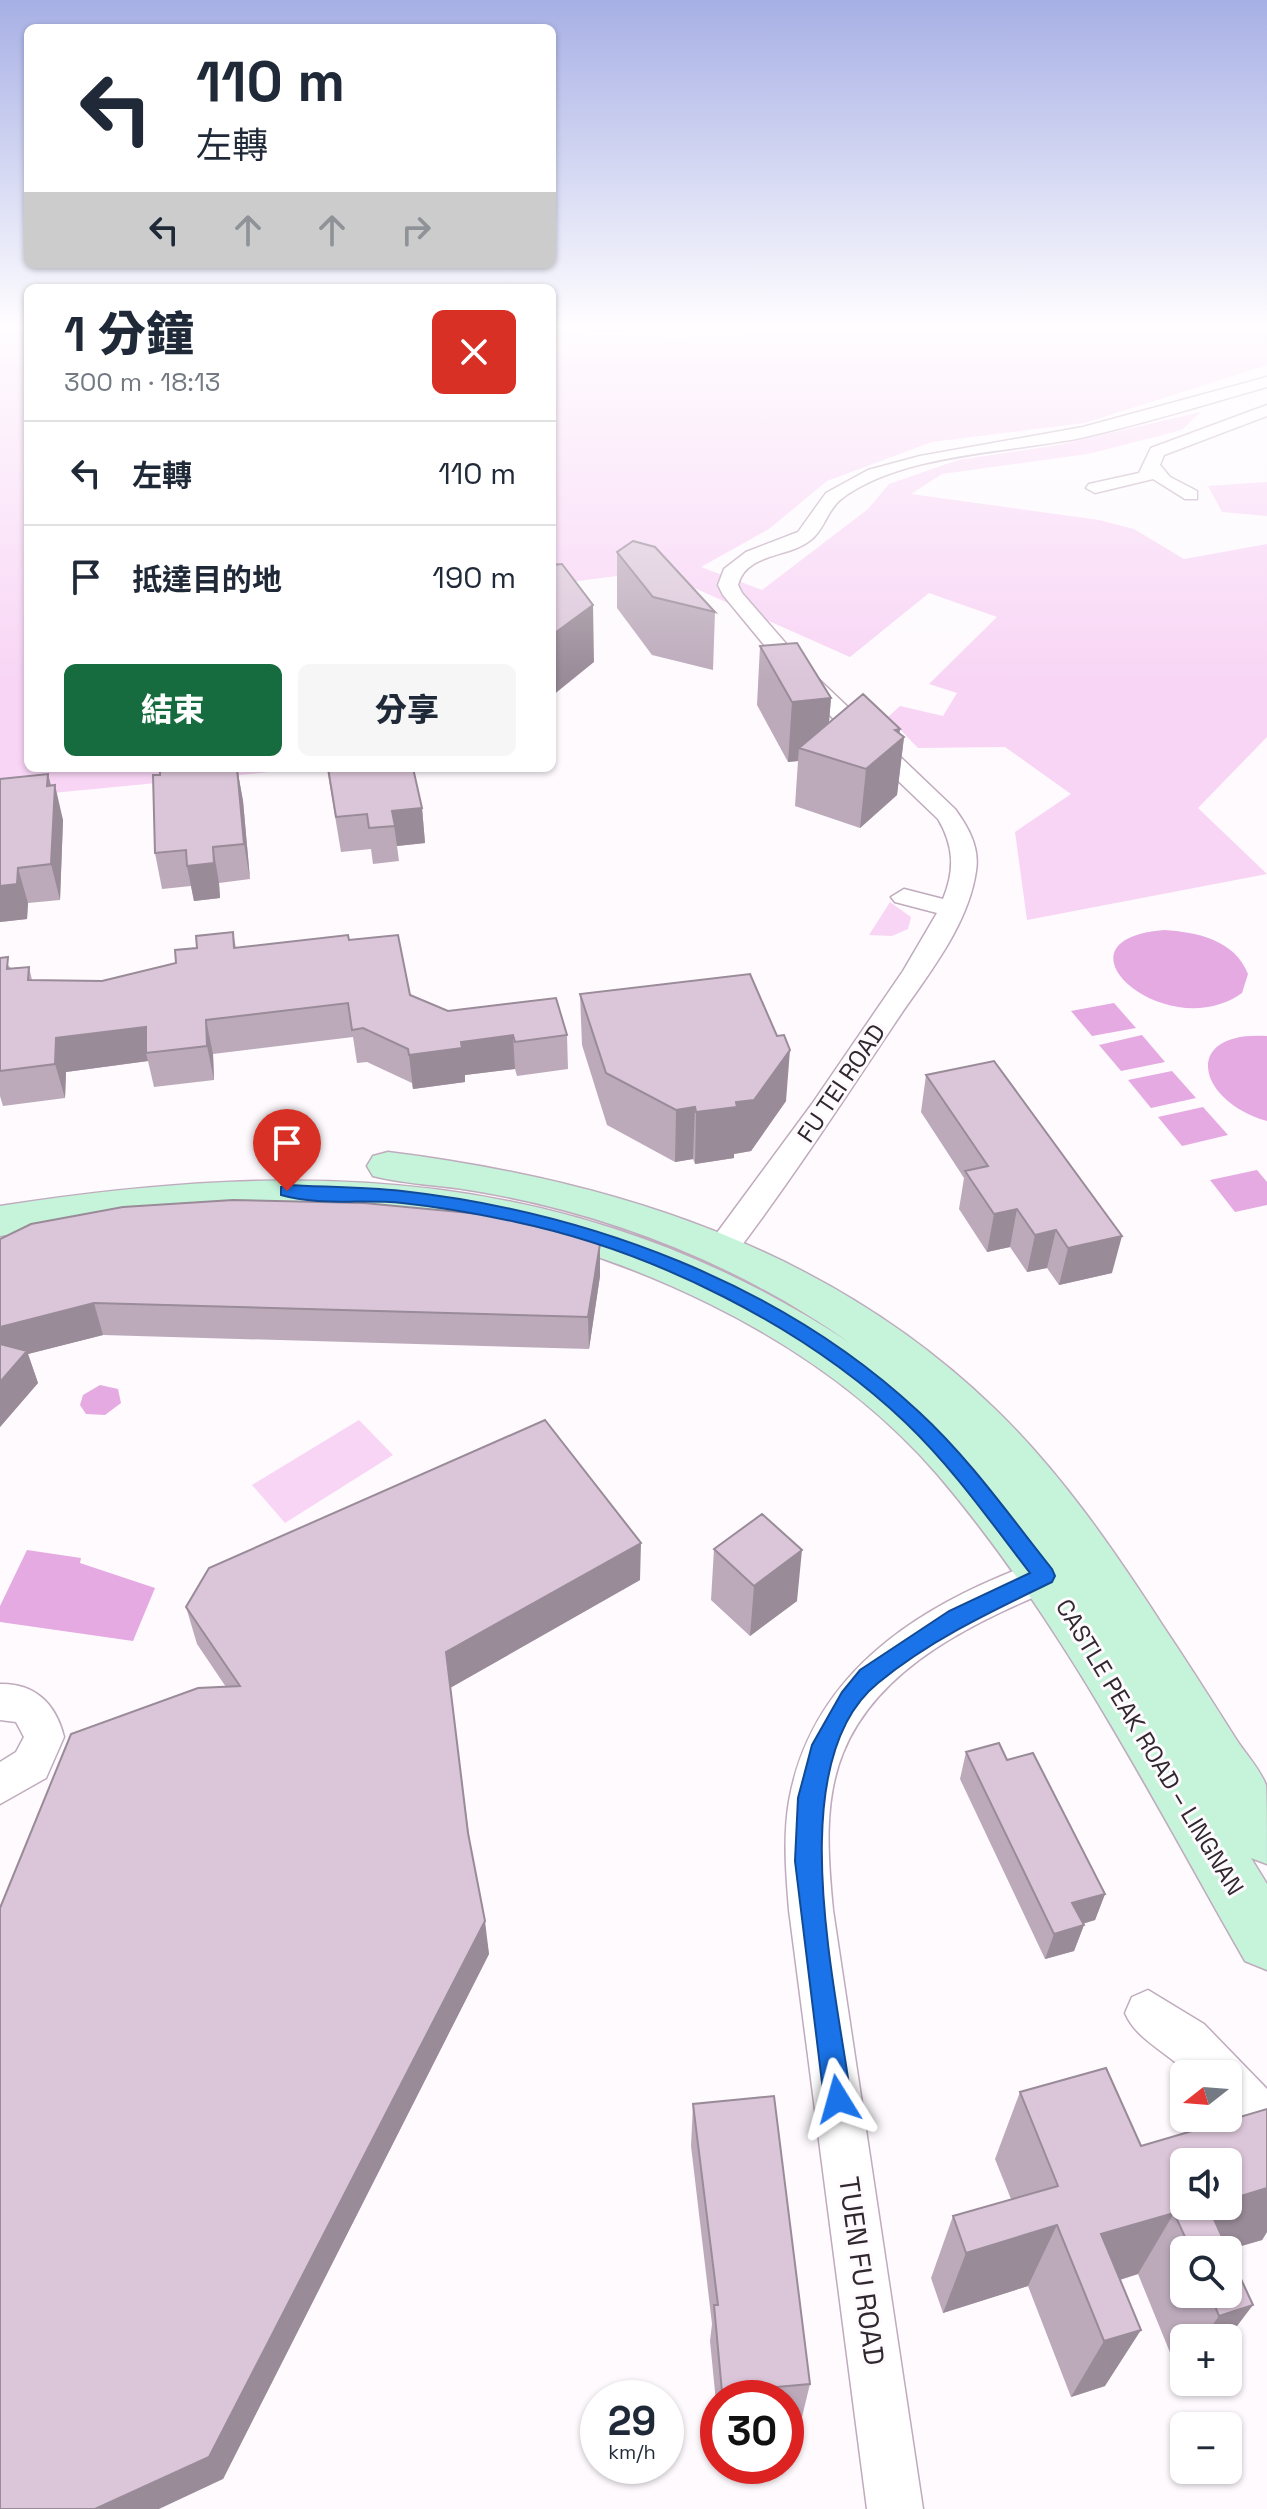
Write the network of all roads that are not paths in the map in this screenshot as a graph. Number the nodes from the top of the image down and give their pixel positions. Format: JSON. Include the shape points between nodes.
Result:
{"nodes":[{"id":1,"x":1004,"y":446,"type":"edge"},
{"id":2,"x":1171,"y":446,"type":"edge"},
{"id":3,"x":1151,"y":465,"type":"junction"},
{"id":4,"x":1095,"y":488,"type":"dead end"},
{"id":5,"x":1191,"y":495,"type":"dead end"},
{"id":6,"x":904,"y":897,"type":"dead end"},
{"id":7,"x":950,"y":909,"type":"junction"},
{"id":8,"x":0,"y":1193,"type":"edge"},
{"id":9,"x":0,"y":1221,"type":"edge"},
{"id":10,"x":722,"y":1249,"type":"junction"},
{"id":11,"x":1066,"y":1566,"type":"junction"},
{"id":12,"x":0,"y":1702,"type":"edge"},
{"id":13,"x":0,"y":1785,"type":"edge"},
{"id":14,"x":1267,"y":1837,"type":"edge"},
{"id":15,"x":1267,"y":1940,"type":"edge"},
{"id":16,"x":1148,"y":2013,"type":"dead end"},
{"id":17,"x":1207,"y":2060,"type":"edge"},
{"id":18,"x":1242,"y":2098,"type":"edge"},
{"id":19,"x":1267,"y":2124,"type":"edge"},
{"id":20,"x":895,"y":2509,"type":"edge"}],
"edges":[{"from":1,"to":7,"type":"street","name":"FU TEI ROAD","via":[[874,474],[832,497],[805,536],[753,556],[731,573],[728,585],[786,659],[953,822],[965,858]]},
{"from":2,"to":3,"type":"street","via":[[1161,450]]},
{"from":3,"to":4,"type":"street","via":[[1146,477]]},
{"from":3,"to":5,"type":"street","via":[[1164,481]]},
{"from":6,"to":7,"type":"street"},
{"from":7,"to":10,"type":"street","name":"FU TEI ROAD","via":[[917,971],[774,1183]]},
{"from":8,"to":10,"type":"main road","name":"CASTLE PEAK ROAD – LINGNAN","via":[[176,1166],[365,1164],[548,1189],[638,1215]]},
{"from":9,"to":11,"type":"main road","name":"CASTLE PEAK ROAD – LINGNAN","via":[[172,1196],[346,1192],[463,1205],[622,1245],[721,1288],[866,1377]]},
{"from":10,"to":11,"type":"main road","name":"CASTLE PEAK ROAD – LINGNAN","via":[[850,1319],[934,1381],[1013,1459]]},
{"from":11,"to":14,"type":"main road","name":"CASTLE PEAK ROAD – LINGNAN"},
{"from":11,"to":15,"type":"main road","name":"CASTLE PEAK ROAD – LINGNAN","via":[[1097,1652]]},
{"from":11,"to":20,"type":"street","name":"TUEN FU ROAD","via":[[957,1618],[868,1677],[824,1745],[810,1798],[811,1910]]},
{"from":12,"to":13,"type":"street","via":[[22,1704],[34,1712],[44,1737],[31,1765]]},
{"from":16,"to":17,"type":"street"},
{"from":18,"to":19,"type":"street"}]}
